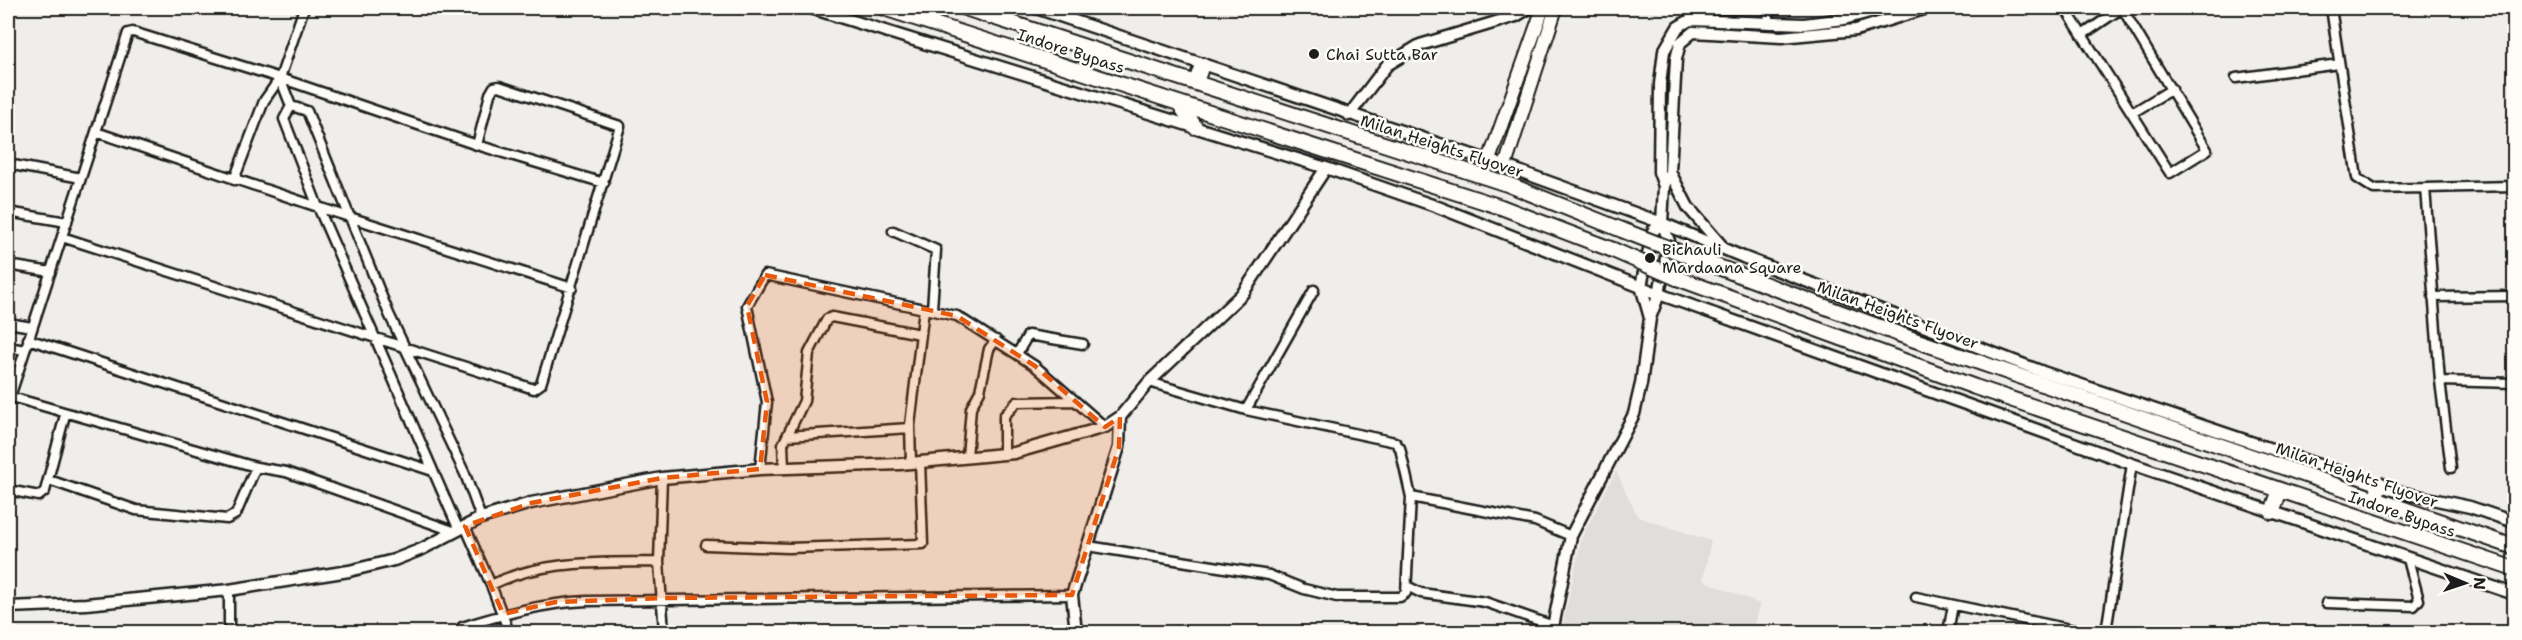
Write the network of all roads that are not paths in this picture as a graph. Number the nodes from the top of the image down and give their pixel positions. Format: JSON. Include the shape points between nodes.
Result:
{"nodes":[{"id":1,"x":304,"y":8,"type":"edge"},
{"id":2,"x":811,"y":8,"type":"edge"},
{"id":3,"x":884,"y":8,"type":"edge"},
{"id":4,"x":965,"y":8,"type":"edge"},
{"id":5,"x":1036,"y":8,"type":"edge"},
{"id":6,"x":1529,"y":8,"type":"edge"},
{"id":7,"x":1543,"y":8,"type":"edge"},
{"id":8,"x":1556,"y":8,"type":"edge"},
{"id":9,"x":1767,"y":8,"type":"edge"},
{"id":10,"x":1884,"y":8,"type":"edge"},
{"id":11,"x":1927,"y":8,"type":"edge"},
{"id":12,"x":2065,"y":8,"type":"edge"},
{"id":13,"x":2122,"y":8,"type":"edge"},
{"id":14,"x":2331,"y":8,"type":"edge"},
{"id":15,"x":1770,"y":24,"type":"junction"},
{"id":16,"x":2082,"y":35,"type":"junction"},
{"id":17,"x":2339,"y":64,"type":"junction"},
{"id":18,"x":1202,"y":65,"type":"junction"},
{"id":19,"x":280,"y":78,"type":"junction"},
{"id":20,"x":2236,"y":78,"type":"dead end"},
{"id":21,"x":1196,"y":82,"type":"junction"},
{"id":22,"x":2172,"y":89,"type":"junction"},
{"id":23,"x":1179,"y":103,"type":"junction"},
{"id":24,"x":291,"y":106,"type":"junction"},
{"id":25,"x":2132,"y":113,"type":"junction"},
{"id":26,"x":1349,"y":116,"type":"junction"},
{"id":27,"x":1195,"y":128,"type":"junction"},
{"id":28,"x":96,"y":132,"type":"junction"},
{"id":29,"x":477,"y":145,"type":"junction"},
{"id":30,"x":1489,"y":160,"type":"junction"},
{"id":31,"x":8,"y":164,"type":"edge"},
{"id":32,"x":1505,"y":166,"type":"junction"},
{"id":33,"x":1326,"y":168,"type":"junction"},
{"id":34,"x":1670,"y":172,"type":"junction"},
{"id":35,"x":81,"y":178,"type":"junction"},
{"id":36,"x":234,"y":180,"type":"junction"},
{"id":37,"x":604,"y":183,"type":"junction"},
{"id":38,"x":1664,"y":186,"type":"junction"},
{"id":39,"x":2514,"y":186,"type":"edge"},
{"id":40,"x":2425,"y":188,"type":"junction"},
{"id":41,"x":318,"y":207,"type":"junction"},
{"id":42,"x":8,"y":212,"type":"edge"},
{"id":43,"x":351,"y":218,"type":"junction"},
{"id":44,"x":67,"y":222,"type":"junction"},
{"id":45,"x":1662,"y":223,"type":"junction"},
{"id":46,"x":893,"y":231,"type":"dead end"},
{"id":47,"x":62,"y":237,"type":"junction"},
{"id":48,"x":1725,"y":249,"type":"junction"},
{"id":49,"x":8,"y":264,"type":"edge"},
{"id":50,"x":51,"y":272,"type":"junction"},
{"id":51,"x":1641,"y":286,"type":"junction"},
{"id":52,"x":572,"y":288,"type":"junction"},
{"id":53,"x":1314,"y":290,"type":"dead end"},
{"id":54,"x":1659,"y":294,"type":"junction"},
{"id":55,"x":2514,"y":296,"type":"edge"},
{"id":56,"x":2433,"y":297,"type":"junction"},
{"id":57,"x":928,"y":309,"type":"junction"},
{"id":58,"x":1650,"y":318,"type":"junction"},
{"id":59,"x":8,"y":323,"type":"edge"},
{"id":60,"x":32,"y":327,"type":"junction"},
{"id":61,"x":920,"y":334,"type":"junction"},
{"id":62,"x":28,"y":339,"type":"junction"},
{"id":63,"x":377,"y":340,"type":"junction"},
{"id":64,"x":996,"y":340,"type":"junction"},
{"id":65,"x":1083,"y":344,"type":"dead end"},
{"id":66,"x":8,"y":347,"type":"edge"},
{"id":67,"x":404,"y":348,"type":"junction"},
{"id":68,"x":25,"y":350,"type":"junction"},
{"id":69,"x":1017,"y":354,"type":"junction"},
{"id":70,"x":2440,"y":381,"type":"junction"},
{"id":71,"x":1149,"y":382,"type":"junction"},
{"id":72,"x":2514,"y":383,"type":"edge"},
{"id":73,"x":9,"y":396,"type":"edge"},
{"id":74,"x":1075,"y":401,"type":"junction"},
{"id":75,"x":1246,"y":410,"type":"junction"},
{"id":76,"x":65,"y":415,"type":"junction"},
{"id":77,"x":1120,"y":417,"type":"junction"},
{"id":78,"x":1105,"y":427,"type":"junction"},
{"id":79,"x":910,"y":428,"type":"junction"},
{"id":80,"x":787,"y":436,"type":"junction"},
{"id":81,"x":1004,"y":454,"type":"junction"},
{"id":82,"x":968,"y":457,"type":"junction"},
{"id":83,"x":916,"y":462,"type":"junction"},
{"id":84,"x":2132,"y":464,"type":"junction"},
{"id":85,"x":256,"y":467,"type":"junction"},
{"id":86,"x":784,"y":468,"type":"junction"},
{"id":87,"x":2451,"y":468,"type":"dead end"},
{"id":88,"x":760,"y":469,"type":"junction"},
{"id":89,"x":433,"y":471,"type":"junction"},
{"id":90,"x":662,"y":478,"type":"junction"},
{"id":91,"x":49,"y":480,"type":"junction"},
{"id":92,"x":2381,"y":485,"type":"junction"},
{"id":93,"x":8,"y":490,"type":"edge"},
{"id":94,"x":2280,"y":490,"type":"junction"},
{"id":95,"x":1411,"y":497,"type":"junction"},
{"id":96,"x":2374,"y":499,"type":"junction"},
{"id":97,"x":2272,"y":512,"type":"junction"},
{"id":98,"x":481,"y":518,"type":"junction"},
{"id":99,"x":2514,"y":522,"type":"edge"},
{"id":100,"x":459,"y":528,"type":"junction"},
{"id":101,"x":1571,"y":537,"type":"junction"},
{"id":102,"x":706,"y":545,"type":"dead end"},
{"id":103,"x":1088,"y":546,"type":"junction"},
{"id":104,"x":2514,"y":547,"type":"edge"},
{"id":105,"x":2408,"y":559,"type":"junction"},
{"id":106,"x":659,"y":562,"type":"junction"},
{"id":107,"x":2514,"y":569,"type":"edge"},
{"id":108,"x":491,"y":585,"type":"junction"},
{"id":109,"x":1407,"y":586,"type":"junction"},
{"id":110,"x":229,"y":590,"type":"junction"},
{"id":111,"x":2514,"y":594,"type":"edge"},
{"id":112,"x":1072,"y":595,"type":"junction"},
{"id":113,"x":1916,"y":597,"type":"dead end"},
{"id":114,"x":663,"y":598,"type":"junction"},
{"id":115,"x":2326,"y":603,"type":"dead end"},
{"id":116,"x":1953,"y":605,"type":"junction"},
{"id":117,"x":8,"y":607,"type":"edge"},
{"id":118,"x":503,"y":614,"type":"junction"},
{"id":119,"x":462,"y":627,"type":"dead end"},
{"id":120,"x":1553,"y":629,"type":"edge"},
{"id":121,"x":229,"y":633,"type":"edge"},
{"id":122,"x":509,"y":633,"type":"edge"},
{"id":123,"x":664,"y":633,"type":"edge"},
{"id":124,"x":1076,"y":633,"type":"edge"},
{"id":125,"x":1947,"y":633,"type":"edge"},
{"id":126,"x":2084,"y":633,"type":"edge"},
{"id":127,"x":2106,"y":633,"type":"edge"}],
"edges":[{"from":1,"to":19,"type":"street"},
{"from":2,"to":27,"type":"street"},
{"from":3,"to":23,"type":"highway","name":"Indore Bypass"},
{"from":4,"to":21,"type":"highway","name":"Milan Heights Flyover"},
{"from":5,"to":18,"type":"street"},
{"from":6,"to":26,"type":"street","via":[[1516,16],[1420,45],[1387,65]]},
{"from":7,"to":30,"type":"main road"},
{"from":8,"to":32,"type":"main road"},
{"from":9,"to":15,"type":"street"},
{"from":10,"to":15,"type":"street","via":[[1844,19]]},
{"from":11,"to":34,"type":"street","via":[[1856,30],[1781,38],[1693,32],[1680,43],[1676,59]]},
{"from":12,"to":16,"type":"street"},
{"from":13,"to":16,"type":"street"},
{"from":13,"to":22,"type":"street"},
{"from":14,"to":17,"type":"street"},
{"from":15,"to":38,"type":"street","via":[[1699,19],[1678,27],[1664,51],[1660,84],[1659,172]]},
{"from":16,"to":25,"type":"street"},
{"from":17,"to":20,"type":"street"},
{"from":17,"to":40,"type":"street","via":[[2357,178],[2374,189]]},
{"from":18,"to":21,"type":"highway"},
{"from":18,"to":26,"type":"street"},
{"from":19,"to":24,"type":"street"},
{"from":19,"to":28,"type":"street","via":[[130,32]]},
{"from":19,"to":29,"type":"street"},
{"from":19,"to":36,"type":"street","via":[[264,101]]},
{"from":21,"to":96,"type":"highway","name":"Milan Heights Flyover","bridge":true,"via":[[1507,184],[1912,339]]},
{"from":22,"to":25,"type":"street"},
{"from":22,"to":25,"type":"street","via":[[2207,150],[2170,173]]},
{"from":23,"to":27,"type":"highway"},
{"from":23,"to":94,"type":"highway","bridge":true,"via":[[1501,207],[1688,282],[1975,387]]},
{"from":24,"to":41,"type":"street","via":[[284,119]]},
{"from":24,"to":43,"type":"street","via":[[307,111]]},
{"from":26,"to":30,"type":"street"},
{"from":27,"to":33,"type":"street"},
{"from":28,"to":35,"type":"street"},
{"from":28,"to":36,"type":"street"},
{"from":29,"to":37,"type":"street"},
{"from":29,"to":37,"type":"street","via":[[490,93],[494,87],[504,86],[620,126]]},
{"from":30,"to":32,"type":"street"},
{"from":31,"to":35,"type":"street"},
{"from":32,"to":45,"type":"street"},
{"from":33,"to":51,"type":"street"},
{"from":33,"to":71,"type":"street","via":[[1244,293]]},
{"from":34,"to":38,"type":"street"},
{"from":34,"to":48,"type":"street","via":[[1688,207]]},
{"from":35,"to":44,"type":"street"},
{"from":36,"to":41,"type":"street"},
{"from":37,"to":52,"type":"street"},
{"from":38,"to":45,"type":"street"},
{"from":39,"to":40,"type":"street"},
{"from":40,"to":56,"type":"street"},
{"from":41,"to":43,"type":"street"},
{"from":41,"to":63,"type":"street"},
{"from":42,"to":44,"type":"street"},
{"from":43,"to":52,"type":"street"},
{"from":43,"to":67,"type":"street"},
{"from":44,"to":47,"type":"street"},
{"from":45,"to":48,"type":"street"},
{"from":45,"to":51,"type":"street","via":[[1653,231]]},
{"from":45,"to":54,"type":"street","via":[[1669,241]]},
{"from":46,"to":57,"type":"street","via":[[936,250]]},
{"from":47,"to":50,"type":"street"},
{"from":47,"to":63,"type":"street"},
{"from":48,"to":92,"type":"street","via":[[2043,372]]},
{"from":49,"to":50,"type":"street"},
{"from":50,"to":60,"type":"street"},
{"from":51,"to":54,"type":"street"},
{"from":51,"to":58,"type":"street"},
{"from":52,"to":67,"type":"street","via":[[539,388],[526,389]]},
{"from":53,"to":75,"type":"street"},
{"from":54,"to":58,"type":"street"},
{"from":54,"to":84,"type":"street"},
{"from":55,"to":56,"type":"street"},
{"from":56,"to":70,"type":"street"},
{"from":57,"to":61,"type":"street"},
{"from":57,"to":64,"type":"street","via":[[957,316]]},
{"from":57,"to":88,"type":"street","via":[[765,275],[747,306],[767,402]]},
{"from":58,"to":101,"type":"street","via":[[1634,414]]},
{"from":59,"to":60,"type":"street"},
{"from":60,"to":62,"type":"street"},
{"from":61,"to":79,"type":"street"},
{"from":61,"to":80,"type":"street","via":[[832,317],[827,320],[809,353],[804,401]]},
{"from":62,"to":68,"type":"street"},
{"from":62,"to":89,"type":"street"},
{"from":63,"to":67,"type":"street"},
{"from":63,"to":89,"type":"street"},
{"from":64,"to":69,"type":"street"},
{"from":64,"to":82,"type":"street","via":[[989,349],[980,391],[971,408]]},
{"from":65,"to":69,"type":"street","via":[[1028,336]]},
{"from":66,"to":68,"type":"street"},
{"from":67,"to":98,"type":"street","via":[[465,474]]},
{"from":68,"to":73,"type":"street"},
{"from":69,"to":74,"type":"street"},
{"from":70,"to":72,"type":"street"},
{"from":70,"to":87,"type":"street"},
{"from":71,"to":75,"type":"street"},
{"from":71,"to":77,"type":"street"},
{"from":73,"to":76,"type":"street"},
{"from":74,"to":78,"type":"street"},
{"from":74,"to":81,"type":"street","via":[[1017,402],[1004,416]]},
{"from":75,"to":95,"type":"street","via":[[1395,442],[1400,448]]},
{"from":76,"to":85,"type":"street"},
{"from":76,"to":91,"type":"street"},
{"from":77,"to":78,"type":"street"},
{"from":77,"to":103,"type":"street","via":[[1119,447]]},
{"from":78,"to":81,"type":"street"},
{"from":79,"to":80,"type":"street"},
{"from":79,"to":83,"type":"street"},
{"from":80,"to":86,"type":"street","via":[[783,444]]},
{"from":81,"to":82,"type":"street"},
{"from":82,"to":83,"type":"street"},
{"from":83,"to":86,"type":"street"},
{"from":83,"to":102,"type":"street","via":[[923,544],[788,548]]},
{"from":84,"to":97,"type":"street"},
{"from":84,"to":127,"type":"street"},
{"from":85,"to":91,"type":"street","via":[[236,514],[227,519],[136,510]]},
{"from":85,"to":100,"type":"street","via":[[286,472]]},
{"from":86,"to":88,"type":"street"},
{"from":88,"to":90,"type":"street"},
{"from":89,"to":100,"type":"street"},
{"from":90,"to":98,"type":"street","via":[[531,503]]},
{"from":90,"to":106,"type":"street"},
{"from":91,"to":93,"type":"street","via":[[39,496]]},
{"from":92,"to":96,"type":"highway"},
{"from":92,"to":99,"type":"street"},
{"from":94,"to":97,"type":"highway"},
{"from":94,"to":107,"type":"highway","name":"Indore Bypass"},
{"from":95,"to":101,"type":"street","via":[[1535,521]]},
{"from":95,"to":109,"type":"street"},
{"from":96,"to":104,"type":"highway","name":"Milan Heights Flyover"},
{"from":97,"to":105,"type":"street"},
{"from":98,"to":100,"type":"street"},
{"from":100,"to":108,"type":"street"},
{"from":100,"to":110,"type":"street","via":[[394,560]]},
{"from":101,"to":120,"type":"street"},
{"from":103,"to":109,"type":"street","via":[[1269,575],[1337,597],[1404,597]]},
{"from":103,"to":112,"type":"street"},
{"from":105,"to":111,"type":"street"},
{"from":105,"to":115,"type":"street","via":[[2419,600],[2414,606]]},
{"from":106,"to":108,"type":"street","via":[[550,567]]},
{"from":106,"to":114,"type":"street"},
{"from":108,"to":118,"type":"street"},
{"from":109,"to":120,"type":"street","via":[[1421,593],[1485,602]]},
{"from":110,"to":117,"type":"street"},
{"from":110,"to":121,"type":"street"},
{"from":112,"to":114,"type":"street"},
{"from":112,"to":124,"type":"street"},
{"from":113,"to":116,"type":"street"},
{"from":114,"to":118,"type":"street","via":[[556,603]]},
{"from":114,"to":123,"type":"street"},
{"from":116,"to":125,"type":"street"},
{"from":116,"to":126,"type":"street"},
{"from":118,"to":119,"type":"street"},
{"from":118,"to":122,"type":"street"}]}
